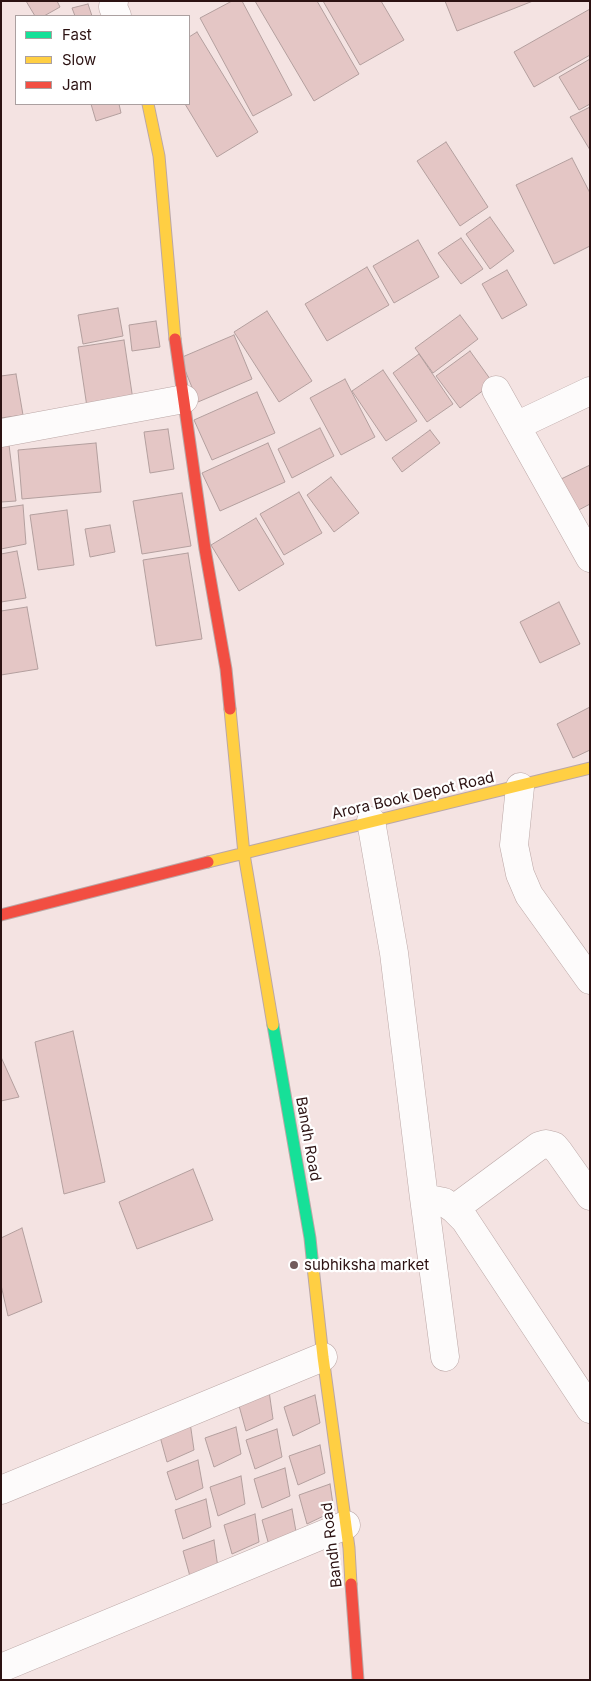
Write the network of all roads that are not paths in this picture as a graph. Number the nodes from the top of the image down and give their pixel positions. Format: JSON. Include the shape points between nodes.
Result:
{"nodes":[{"id":1,"x":114,"y":1,"type":"edge"},
{"id":2,"x":116,"y":15,"type":"edge"},
{"id":3,"x":148,"y":105,"type":"edge"},
{"id":4,"x":496,"y":390,"type":"dead end"},
{"id":5,"x":590,"y":391,"type":"edge"},
{"id":6,"x":184,"y":399,"type":"junction"},
{"id":7,"x":516,"y":426,"type":"junction"},
{"id":8,"x":1,"y":433,"type":"edge"},
{"id":9,"x":590,"y":558,"type":"edge"},
{"id":10,"x":590,"y":768,"type":"edge"},
{"id":11,"x":520,"y":786,"type":"junction"},
{"id":12,"x":370,"y":821,"type":"junction"},
{"id":13,"x":244,"y":854,"type":"junction"},
{"id":14,"x":1,"y":915,"type":"edge"},
{"id":15,"x":590,"y":980,"type":"edge"},
{"id":16,"x":590,"y":1196,"type":"edge"},
{"id":17,"x":424,"y":1198,"type":"junction"},
{"id":18,"x":454,"y":1209,"type":"junction"},
{"id":19,"x":323,"y":1357,"type":"junction"},
{"id":20,"x":446,"y":1357,"type":"dead end"},
{"id":21,"x":590,"y":1409,"type":"edge"},
{"id":22,"x":1,"y":1490,"type":"edge"},
{"id":23,"x":346,"y":1525,"type":"junction"},
{"id":24,"x":1,"y":1668,"type":"edge"},
{"id":25,"x":358,"y":1680,"type":"edge"}],
"edges":[{"from":1,"to":2,"type":"street"},
{"from":3,"to":6,"type":"street","name":"Bandh Road","via":[[158,156]]},
{"from":4,"to":7,"type":"street"},
{"from":5,"to":7,"type":"street"},
{"from":6,"to":8,"type":"street"},
{"from":6,"to":13,"type":"street","name":"Bandh Road","via":[[226,669]]},
{"from":7,"to":9,"type":"street"},
{"from":10,"to":11,"type":"street","name":"Arora Book Depot Road"},
{"from":11,"to":12,"type":"street","name":"Arora Book Depot Road"},
{"from":11,"to":15,"type":"street","via":[[514,845],[520,874],[530,895]]},
{"from":12,"to":13,"type":"street","name":"Arora Book Depot Road"},
{"from":12,"to":17,"type":"street","via":[[394,953]]},
{"from":13,"to":14,"type":"street"},
{"from":13,"to":19,"type":"street","name":"Bandh Road","via":[[310,1238]]},
{"from":16,"to":18,"type":"street","via":[[554,1146],[546,1144]]},
{"from":17,"to":18,"type":"street","via":[[439,1200]]},
{"from":17,"to":20,"type":"street"},
{"from":18,"to":21,"type":"street","via":[[465,1220]]},
{"from":19,"to":22,"type":"street"},
{"from":19,"to":23,"type":"street","name":"Bandh Road"},
{"from":23,"to":24,"type":"street"},
{"from":23,"to":25,"type":"street","name":"Bandh Road"}]}
